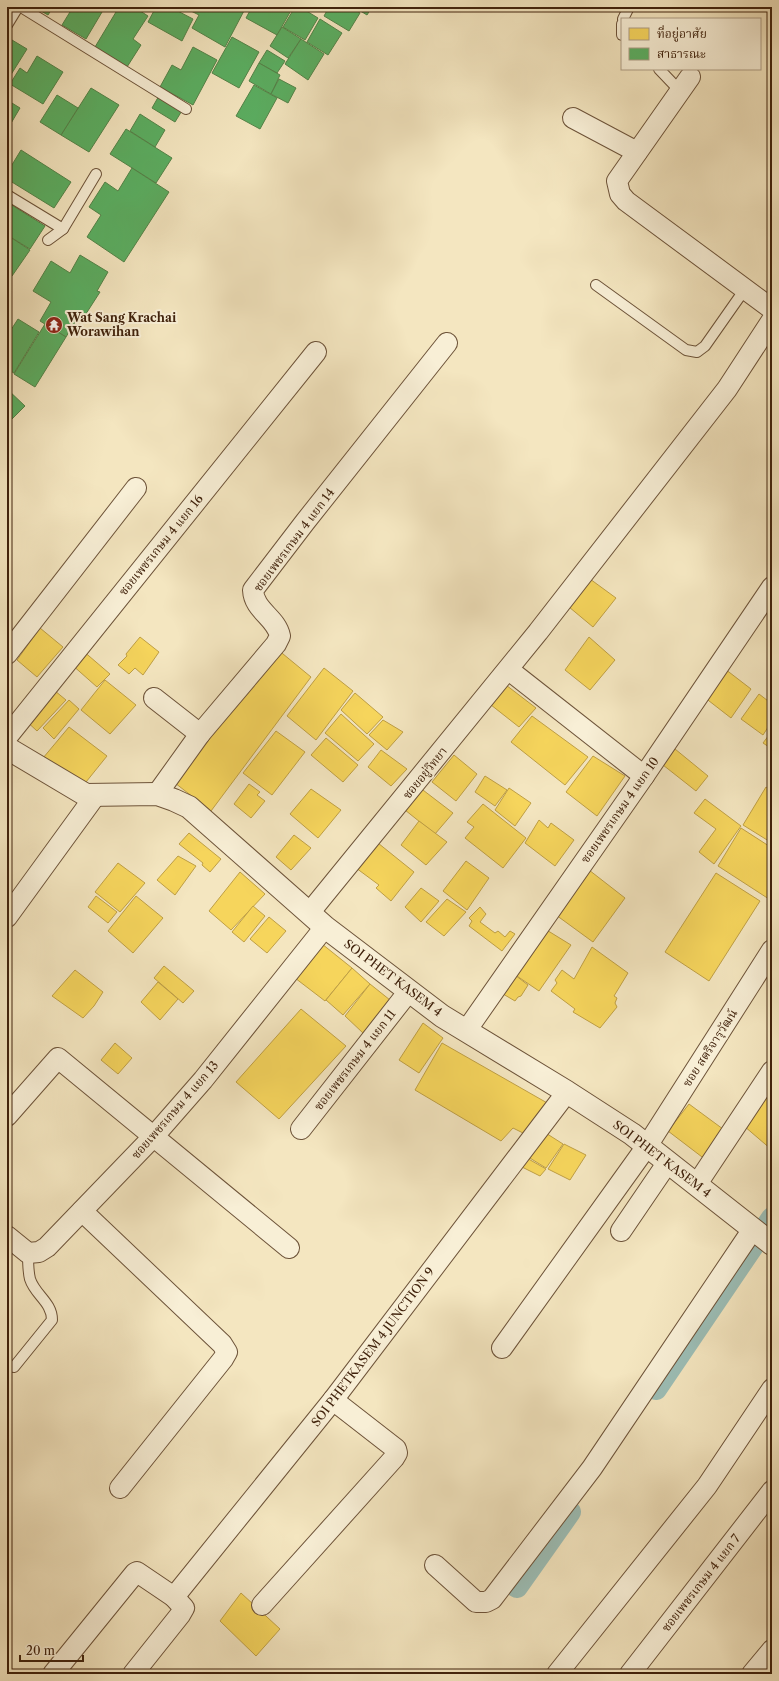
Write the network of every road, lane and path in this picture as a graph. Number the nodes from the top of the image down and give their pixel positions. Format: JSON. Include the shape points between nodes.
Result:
{"nodes":[{"id":1,"x":629,"y":7,"type":"edge"},
{"id":2,"x":15,"y":9,"type":"edge"},
{"id":3,"x":623,"y":18,"type":"edge"},
{"id":4,"x":7,"y":25,"type":"edge"},
{"id":5,"x":661,"y":70,"type":"edge"},
{"id":6,"x":685,"y":84,"type":"joint"},
{"id":7,"x":186,"y":109,"type":"dead end"},
{"id":8,"x":572,"y":118,"type":"dead end"},
{"id":9,"x":638,"y":152,"type":"junction"},
{"id":10,"x":96,"y":174,"type":"dead end"},
{"id":11,"x":7,"y":195,"type":"edge"},
{"id":12,"x":63,"y":229,"type":"junction"},
{"id":13,"x":48,"y":240,"type":"dead end"},
{"id":14,"x":596,"y":285,"type":"dead end"},
{"id":15,"x":745,"y":289,"type":"junction"},
{"id":16,"x":772,"y":309,"type":"edge"},
{"id":17,"x":772,"y":320,"type":"edge"},
{"id":18,"x":447,"y":343,"type":"dead end"},
{"id":19,"x":316,"y":352,"type":"dead end"},
{"id":20,"x":136,"y":488,"type":"dead end"},
{"id":21,"x":772,"y":587,"type":"edge"},
{"id":22,"x":7,"y":654,"type":"edge"},
{"id":23,"x":508,"y":670,"type":"junction"},
{"id":24,"x":154,"y":698,"type":"dead end"},
{"id":25,"x":200,"y":734,"type":"junction"},
{"id":26,"x":7,"y":737,"type":"edge"},
{"id":27,"x":7,"y":748,"type":"edge"},
{"id":28,"x":644,"y":776,"type":"junction"},
{"id":29,"x":156,"y":794,"type":"junction"},
{"id":30,"x":95,"y":796,"type":"junction"},
{"id":31,"x":7,"y":917,"type":"edge"},
{"id":32,"x":318,"y":920,"type":"junction"},
{"id":33,"x":772,"y":950,"type":"edge"},
{"id":34,"x":409,"y":991,"type":"junction"},
{"id":35,"x":466,"y":1031,"type":"junction"},
{"id":36,"x":772,"y":1071,"type":"edge"},
{"id":37,"x":567,"y":1092,"type":"junction"},
{"id":38,"x":7,"y":1116,"type":"edge"},
{"id":39,"x":301,"y":1129,"type":"dead end"},
{"id":40,"x":154,"y":1136,"type":"junction"},
{"id":41,"x":647,"y":1146,"type":"junction"},
{"id":42,"x":668,"y":1162,"type":"junction"},
{"id":43,"x":697,"y":1184,"type":"junction"},
{"id":44,"x":82,"y":1211,"type":"junction"},
{"id":45,"x":621,"y":1231,"type":"dead end"},
{"id":46,"x":7,"y":1236,"type":"edge"},
{"id":47,"x":761,"y":1236,"type":"edge"},
{"id":48,"x":289,"y":1248,"type":"dead end"},
{"id":49,"x":28,"y":1254,"type":"junction"},
{"id":50,"x":502,"y":1348,"type":"dead end"},
{"id":51,"x":14,"y":1366,"type":"dead end"},
{"id":52,"x":772,"y":1389,"type":"edge"},
{"id":53,"x":333,"y":1400,"type":"junction"},
{"id":54,"x":120,"y":1488,"type":"dead end"},
{"id":55,"x":772,"y":1491,"type":"edge"},
{"id":56,"x":435,"y":1566,"type":"dead end"},
{"id":57,"x":174,"y":1598,"type":"junction"},
{"id":58,"x":262,"y":1605,"type":"dead end"},
{"id":59,"x":772,"y":1650,"type":"edge"},
{"id":60,"x":53,"y":1674,"type":"edge"},
{"id":61,"x":133,"y":1674,"type":"edge"},
{"id":62,"x":557,"y":1674,"type":"edge"},
{"id":63,"x":630,"y":1674,"type":"edge"},
{"id":64,"x":752,"y":1674,"type":"edge"}],
"edges":[{"from":1,"to":3,"type":"lane"},
{"from":2,"to":4,"type":"lane"},
{"from":2,"to":7,"type":"lane"},
{"from":5,"to":6,"type":"lane"},
{"from":6,"to":9,"type":"street"},
{"from":8,"to":9,"type":"street"},
{"from":9,"to":15,"type":"street","via":[[617,181],[620,194]]},
{"from":10,"to":12,"type":"lane"},
{"from":11,"to":12,"type":"lane"},
{"from":12,"to":13,"type":"lane"},
{"from":14,"to":15,"type":"lane","via":[[686,350],[697,352],[705,346]]},
{"from":15,"to":16,"type":"street"},
{"from":17,"to":23,"type":"street","name":"ซอยอยู่วิทยา","via":[[727,389]]},
{"from":18,"to":25,"type":"street","name":"ซอยเพชรเกษม 4 แยก 14","via":[[253,590],[257,606],[278,628],[280,636]]},
{"from":19,"to":26,"type":"street","name":"ซอยเพชรเกษม 4 แยก 16"},
{"from":20,"to":22,"type":"street"},
{"from":21,"to":28,"type":"street","name":"ซอยเพชรเกษม 4 แยก 10"},
{"from":23,"to":28,"type":"street"},
{"from":23,"to":32,"type":"street","name":"ซอยอยู่วิทยา"},
{"from":24,"to":25,"type":"street"},
{"from":25,"to":29,"type":"street","name":"ซอยเพชรเกษม 4 แยก 14"},
{"from":27,"to":30,"type":"street","name":"SOI PHET KASEM 4","via":[[80,793]]},
{"from":28,"to":35,"type":"street","name":"ซอยเพชรเกษม 4 แยก 10"},
{"from":29,"to":30,"type":"street","name":"SOI PHET KASEM 4"},
{"from":29,"to":32,"type":"street","name":"SOI PHET KASEM 4","via":[[189,807]]},
{"from":30,"to":31,"type":"street"},
{"from":32,"to":34,"type":"street","name":"SOI PHET KASEM 4"},
{"from":32,"to":40,"type":"street","name":"ซอยเพชรเกษม 4 แยก 13","via":[[203,1080]]},
{"from":33,"to":41,"type":"street","name":"ซอย สตรีจารุวัฒน์"},
{"from":34,"to":35,"type":"street","name":"SOI PHET KASEM 4"},
{"from":34,"to":39,"type":"street","name":"ซอยเพชรเกษม 4 แยก 11"},
{"from":35,"to":37,"type":"street","name":"SOI PHET KASEM 4"},
{"from":36,"to":43,"type":"street"},
{"from":37,"to":41,"type":"street","name":"SOI PHET KASEM 4"},
{"from":37,"to":53,"type":"street","name":"SOI PHETKASEM 4 JUNCTION 9"},
{"from":38,"to":40,"type":"street","via":[[58,1058]]},
{"from":40,"to":44,"type":"street","name":"ซอยเพชรเกษม 4 แยก 13"},
{"from":40,"to":48,"type":"street"},
{"from":41,"to":42,"type":"street","name":"SOI PHET KASEM 4"},
{"from":41,"to":50,"type":"street","name":"ซอย สตรีจารุวัฒน์"},
{"from":42,"to":43,"type":"street","name":"SOI PHET KASEM 4"},
{"from":42,"to":45,"type":"street"},
{"from":43,"to":47,"type":"street","name":"SOI PHET KASEM 4"},
{"from":44,"to":49,"type":"street","name":"ซอยเพชรเกษม 4 แยก 13","via":[[47,1247],[40,1252]]},
{"from":44,"to":54,"type":"street","via":[[222,1344],[227,1352]]},
{"from":46,"to":49,"type":"street"},
{"from":47,"to":56,"type":"street","via":[[592,1468],[492,1599],[476,1602]]},
{"from":49,"to":51,"type":"lane","via":[[30,1279],[34,1288],[49,1305],[52,1320]]},
{"from":52,"to":62,"type":"street","via":[[707,1486]]},
{"from":53,"to":57,"type":"street","name":"SOI PHETKASEM 4 JUNCTION 9"},
{"from":53,"to":58,"type":"street","via":[[396,1449],[397,1453]]},
{"from":55,"to":63,"type":"street","name":"ซอยเพชรเกษม 4 แยก 7"},
{"from":57,"to":60,"type":"street","via":[[140,1573],[135,1573]]},
{"from":57,"to":61,"type":"street","via":[[184,1608]]},
{"from":59,"to":64,"type":"street"}]}
